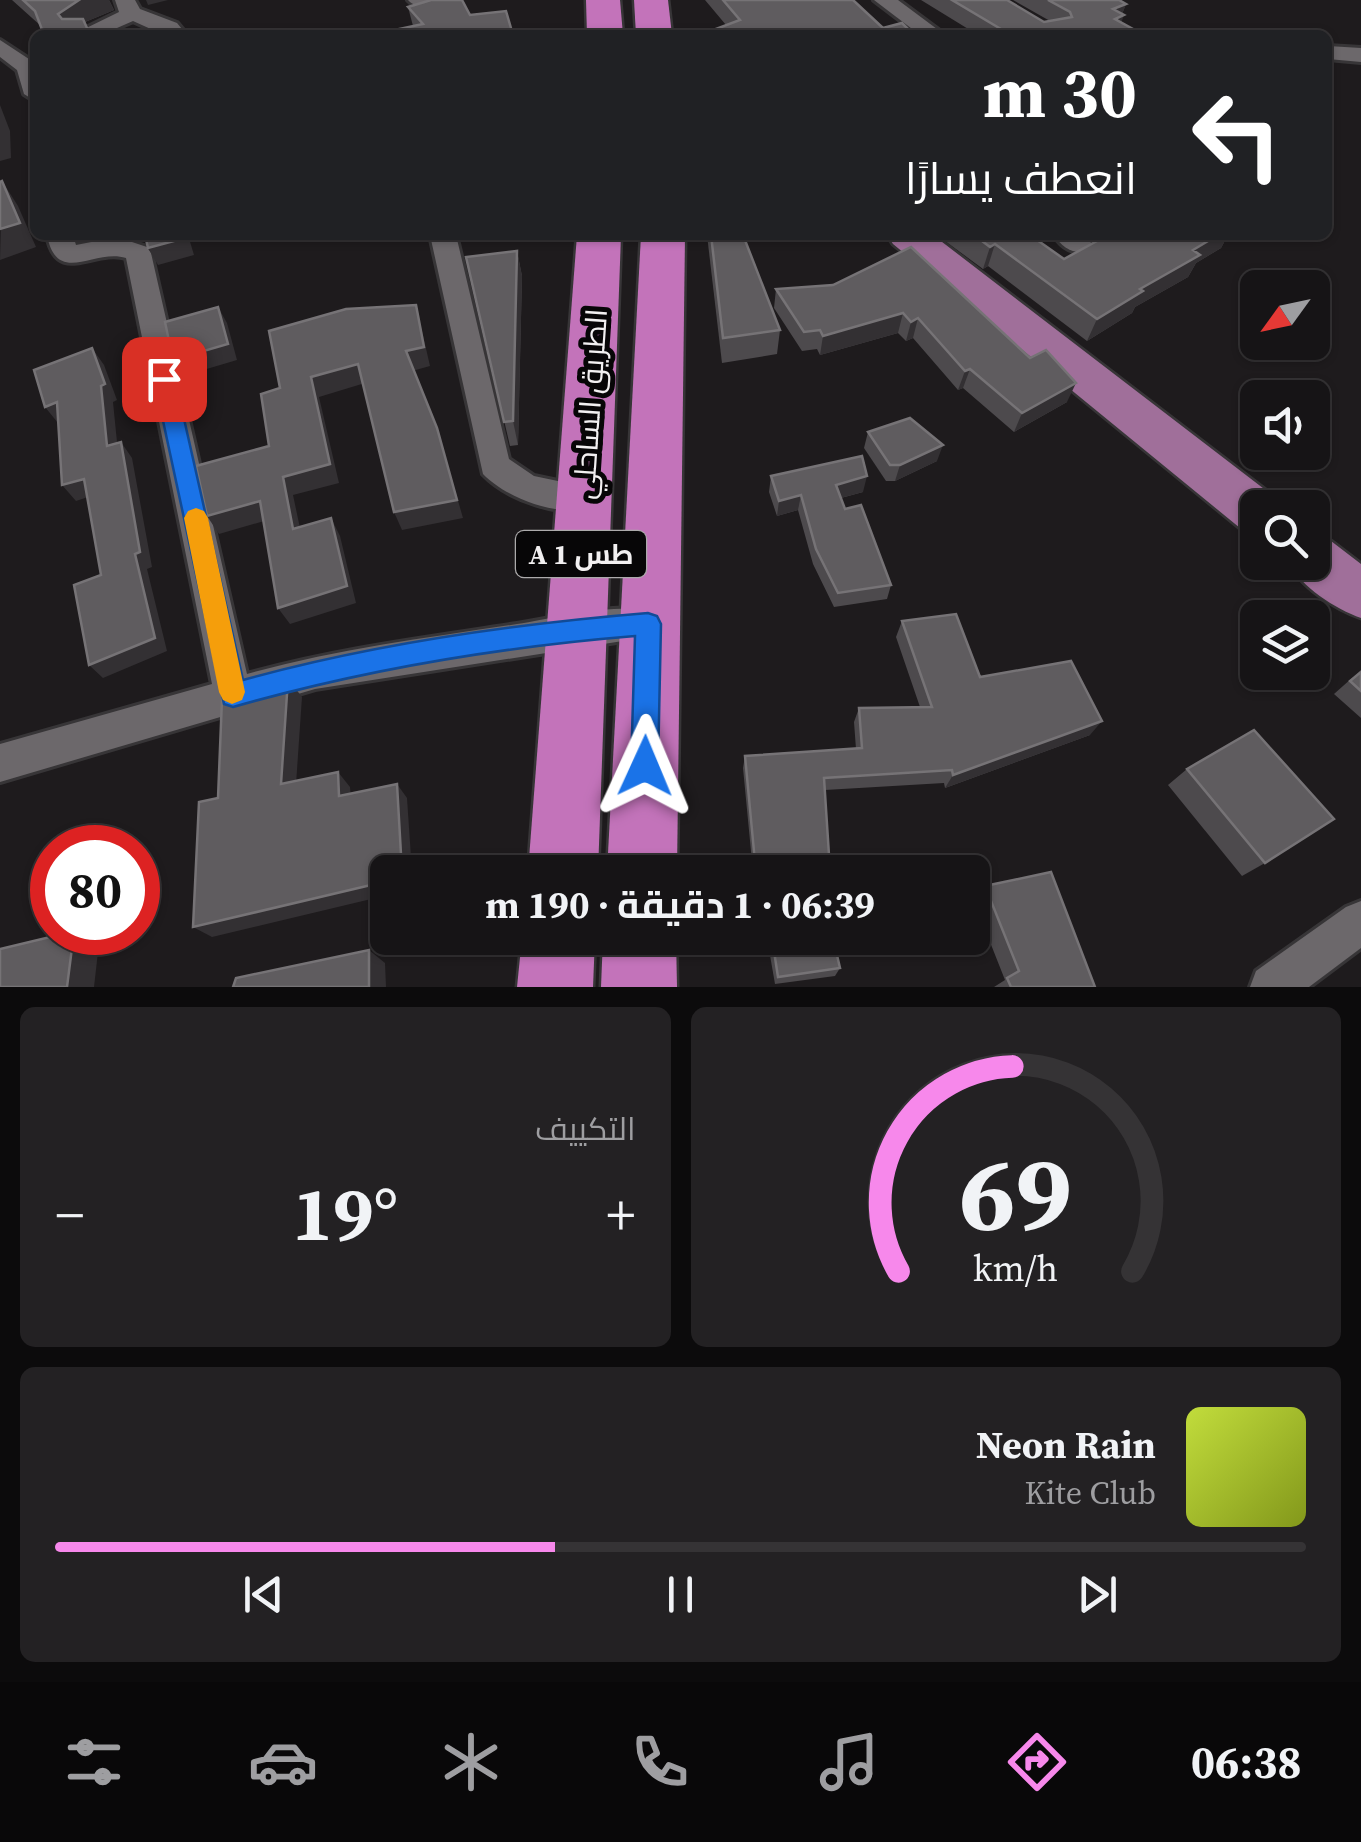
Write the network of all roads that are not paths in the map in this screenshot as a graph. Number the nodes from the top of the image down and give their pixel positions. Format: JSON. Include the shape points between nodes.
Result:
{"nodes":[{"id":1,"x":418,"y":0,"type":"edge"},
{"id":2,"x":438,"y":0,"type":"edge"},
{"id":3,"x":603,"y":0,"type":"edge"},
{"id":4,"x":884,"y":0,"type":"edge"},
{"id":5,"x":128,"y":7,"type":"edge"},
{"id":6,"x":92,"y":30,"type":"edge"},
{"id":7,"x":171,"y":30,"type":"edge"},
{"id":8,"x":605,"y":30,"type":"edge"},
{"id":9,"x":927,"y":30,"type":"edge"},
{"id":10,"x":0,"y":47,"type":"edge"},
{"id":11,"x":1332,"y":53,"type":"edge"},
{"id":12,"x":1361,"y":55,"type":"edge"},
{"id":13,"x":30,"y":63,"type":"edge"},
{"id":14,"x":30,"y":64,"type":"edge"},
{"id":15,"x":0,"y":79,"type":"edge"},
{"id":16,"x":61,"y":240,"type":"edge"},
{"id":17,"x":444,"y":240,"type":"edge"},
{"id":18,"x":599,"y":240,"type":"edge"},
{"id":19,"x":663,"y":240,"type":"edge"},
{"id":20,"x":913,"y":240,"type":"edge"},
{"id":21,"x":584,"y":498,"type":"junction"},
{"id":22,"x":1240,"y":499,"type":"edge"},
{"id":23,"x":1330,"y":571,"type":"edge"},
{"id":24,"x":1361,"y":595,"type":"edge"},
{"id":25,"x":648,"y":624,"type":"junction"},
{"id":26,"x":578,"y":630,"type":"junction"},
{"id":27,"x":233,"y":695,"type":"junction"},
{"id":28,"x":0,"y":764,"type":"edge"},
{"id":29,"x":564,"y":855,"type":"edge"},
{"id":30,"x":642,"y":855,"type":"edge"},
{"id":31,"x":1361,"y":922,"type":"edge"},
{"id":32,"x":557,"y":955,"type":"edge"},
{"id":33,"x":640,"y":955,"type":"edge"},
{"id":34,"x":554,"y":987,"type":"edge"},
{"id":35,"x":639,"y":987,"type":"edge"},
{"id":36,"x":1272,"y":987,"type":"edge"}],
"edges":[{"from":1,"to":2,"type":"street"},
{"from":3,"to":8,"type":"highway"},
{"from":4,"to":9,"type":"street"},
{"from":5,"to":6,"type":"street"},
{"from":5,"to":7,"type":"street"},
{"from":10,"to":13,"type":"street"},
{"from":11,"to":12,"type":"street"},
{"from":14,"to":15,"type":"street"},
{"from":16,"to":27,"type":"street","via":[[72,255],[117,246],[138,252]]},
{"from":17,"to":21,"type":"street","via":[[494,464],[525,488]]},
{"from":18,"to":21,"type":"highway","name":"الطريق الساحلي","number":"A 1 طس"},
{"from":19,"to":25,"type":"highway"},
{"from":20,"to":22,"type":"main road"},
{"from":21,"to":26,"type":"highway","name":"الطريق الساحلي","number":"A 1 طس"},
{"from":23,"to":24,"type":"main road"},
{"from":25,"to":26,"type":"street"},
{"from":25,"to":30,"type":"highway"},
{"from":26,"to":27,"type":"street","via":[[315,672]]},
{"from":26,"to":29,"type":"highway","name":"الطريق الساحلي","number":"A 1 طس"},
{"from":27,"to":28,"type":"street"},
{"from":31,"to":36,"type":"street"},
{"from":32,"to":34,"type":"highway"},
{"from":33,"to":35,"type":"highway"}]}
